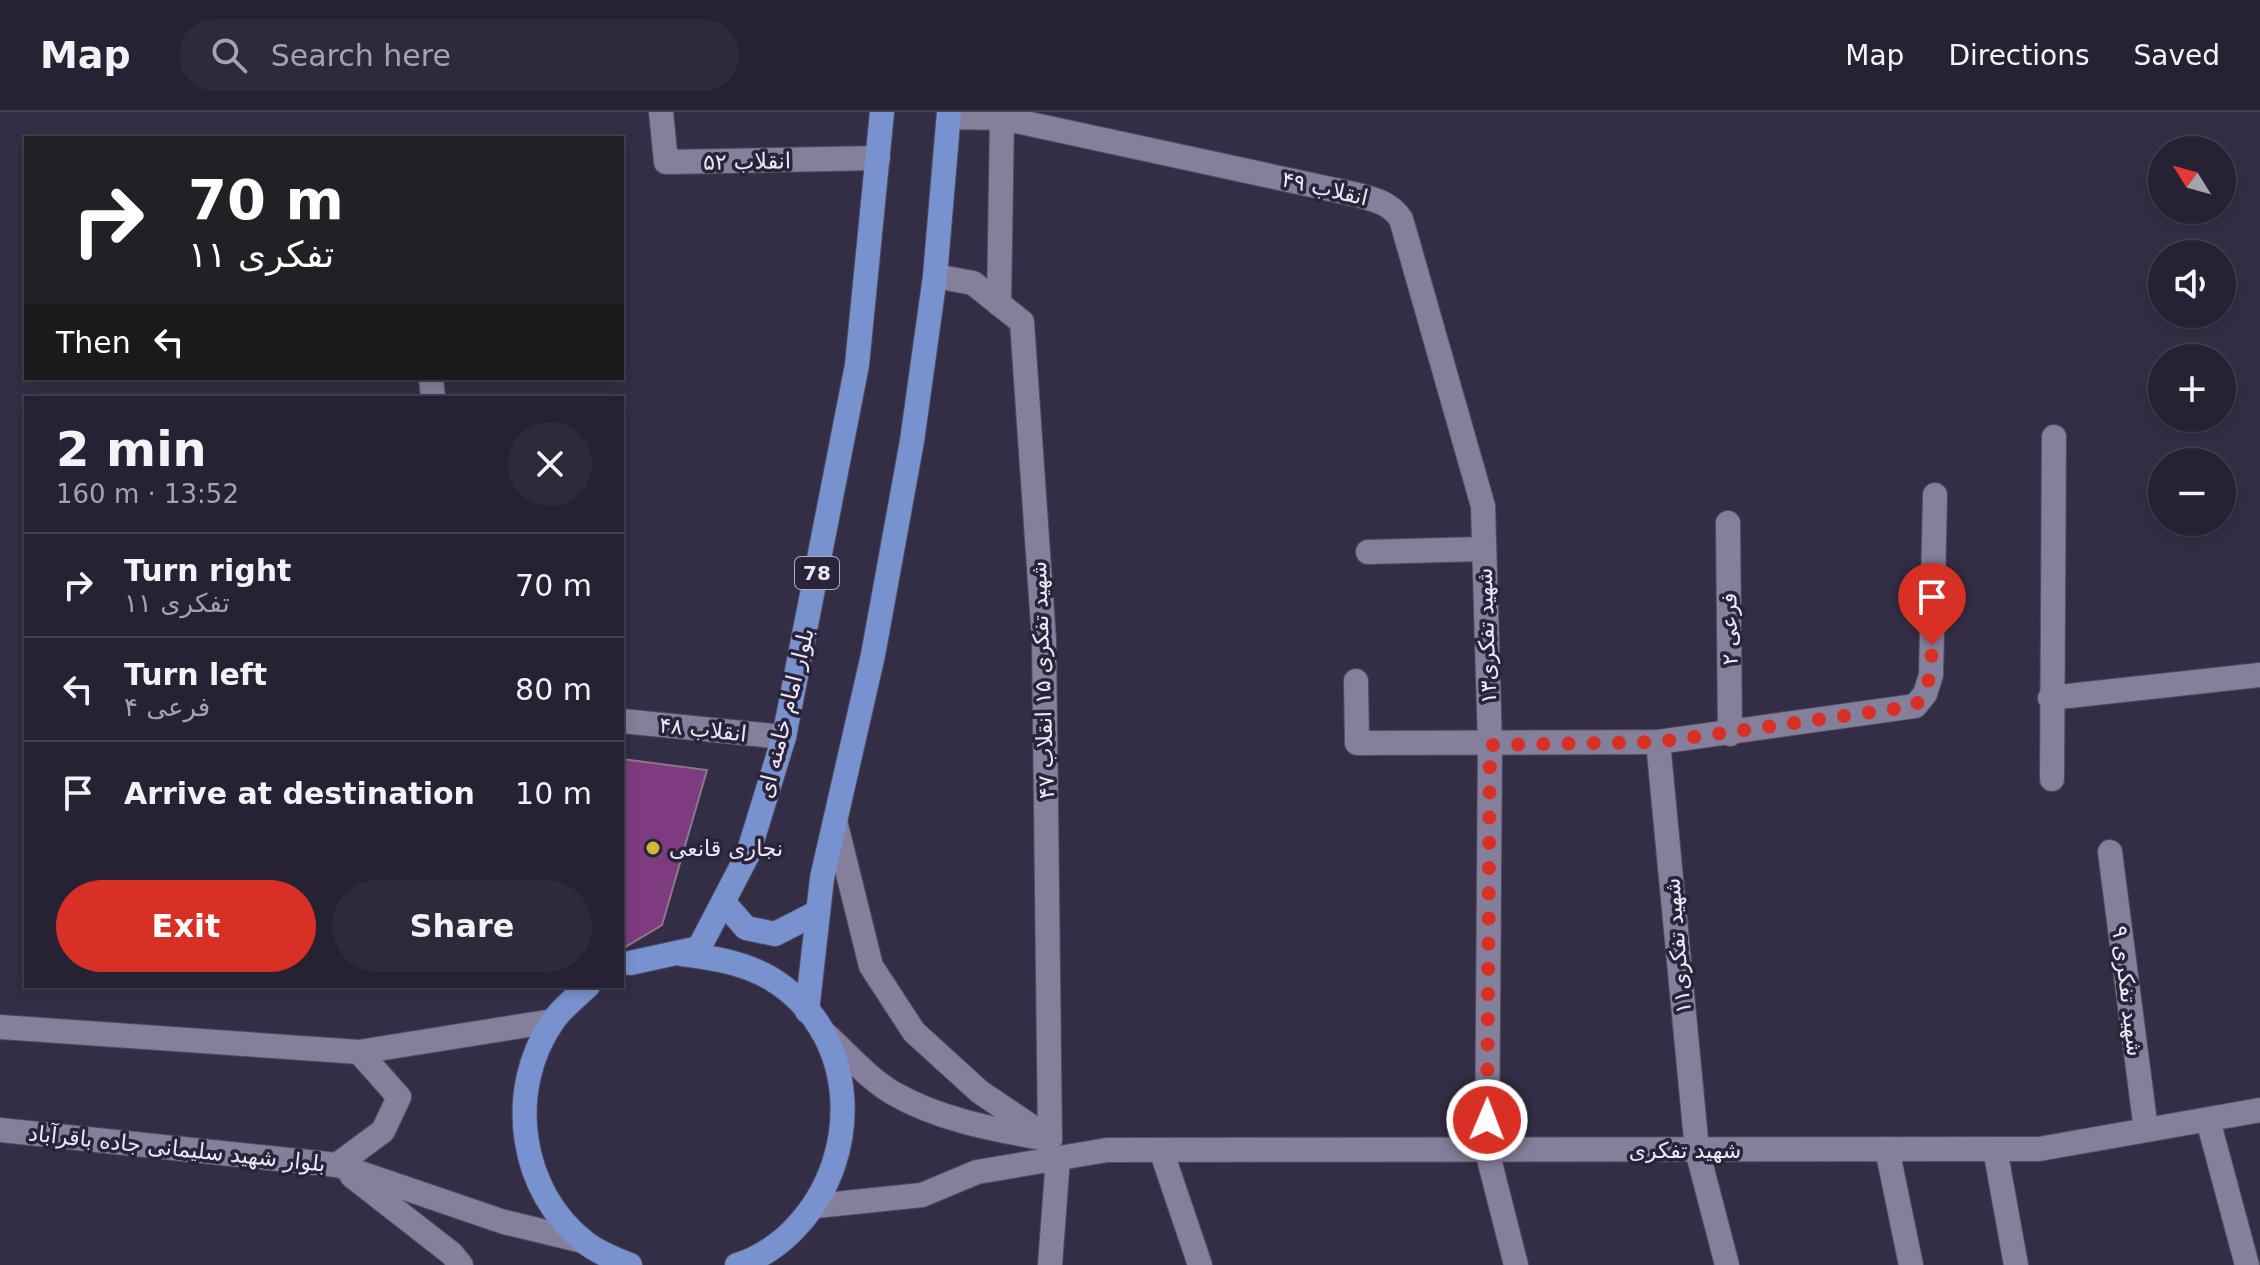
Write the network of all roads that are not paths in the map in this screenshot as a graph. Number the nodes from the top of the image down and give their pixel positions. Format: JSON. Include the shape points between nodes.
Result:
{"nodes":[{"id":1,"x":661,"y":112,"type":"edge"},
{"id":2,"x":882,"y":112,"type":"edge"},
{"id":3,"x":949,"y":115,"type":"edge"},
{"id":4,"x":1002,"y":118,"type":"junction"},
{"id":5,"x":878,"y":158,"type":"junction"},
{"id":6,"x":935,"y":276,"type":"junction"},
{"id":7,"x":999,"y":304,"type":"junction"},
{"id":8,"x":2054,"y":437,"type":"dead end"},
{"id":9,"x":1935,"y":495,"type":"dead end"},
{"id":10,"x":1483,"y":506,"type":"joint"},
{"id":11,"x":1728,"y":523,"type":"dead end"},
{"id":12,"x":1483,"y":549,"type":"junction"},
{"id":13,"x":1368,"y":552,"type":"dead end"},
{"id":14,"x":2260,"y":675,"type":"edge"},
{"id":15,"x":1356,"y":681,"type":"dead end"},
{"id":16,"x":2050,"y":698,"type":"junction"},
{"id":17,"x":624,"y":721,"type":"edge"},
{"id":18,"x":1730,"y":734,"type":"junction"},
{"id":19,"x":784,"y":737,"type":"junction"},
{"id":20,"x":1658,"y":742,"type":"junction"},
{"id":21,"x":1490,"y":745,"type":"junction"},
{"id":22,"x":2052,"y":779,"type":"dead end"},
{"id":23,"x":835,"y":821,"type":"junction"},
{"id":24,"x":2110,"y":852,"type":"dead end"},
{"id":25,"x":725,"y":904,"type":"junction"},
{"id":26,"x":818,"y":912,"type":"junction"},
{"id":27,"x":626,"y":965,"type":"edge"},
{"id":28,"x":586,"y":988,"type":"edge"},
{"id":29,"x":807,"y":1011,"type":"junction"},
{"id":30,"x":553,"y":1021,"type":"junction"},
{"id":31,"x":0,"y":1027,"type":"edge"},
{"id":32,"x":822,"y":1031,"type":"junction"},
{"id":33,"x":359,"y":1052,"type":"junction"},
{"id":34,"x":2260,"y":1110,"type":"edge"},
{"id":35,"x":2208,"y":1120,"type":"junction"},
{"id":36,"x":0,"y":1130,"type":"edge"},
{"id":37,"x":2146,"y":1130,"type":"junction"},
{"id":38,"x":1054,"y":1149,"type":"junction"},
{"id":39,"x":1887,"y":1149,"type":"junction"},
{"id":40,"x":1995,"y":1149,"type":"junction"},
{"id":41,"x":1161,"y":1150,"type":"junction"},
{"id":42,"x":1697,"y":1150,"type":"junction"},
{"id":43,"x":1487,"y":1151,"type":"junction"},
{"id":44,"x":337,"y":1165,"type":"junction"},
{"id":45,"x":816,"y":1206,"type":"junction"},
{"id":46,"x":592,"y":1252,"type":"edge"},
{"id":47,"x":743,"y":1264,"type":"edge"},
{"id":48,"x":461,"y":1265,"type":"edge"},
{"id":49,"x":630,"y":1265,"type":"edge"},
{"id":50,"x":1050,"y":1265,"type":"edge"},
{"id":51,"x":1200,"y":1265,"type":"edge"},
{"id":52,"x":1516,"y":1265,"type":"edge"},
{"id":53,"x":1727,"y":1265,"type":"edge"},
{"id":54,"x":1911,"y":1265,"type":"edge"},
{"id":55,"x":2016,"y":1265,"type":"edge"},
{"id":56,"x":2247,"y":1265,"type":"edge"}],
"edges":[{"from":1,"to":5,"type":"street","name":"انقلاب ۵۲","via":[[666,162]]},
{"from":2,"to":5,"type":"main road","name":"بلوار امام خامنه ای","number":"78"},
{"from":3,"to":4,"type":"street","name":"انقلاب ۴۹"},
{"from":3,"to":6,"type":"main road"},
{"from":4,"to":7,"type":"street"},
{"from":4,"to":10,"type":"street","name":"انقلاب ۴۹","via":[[1358,195],[1394,209]]},
{"from":5,"to":19,"type":"main road","name":"بلوار امام خامنه ای","number":"78","via":[[857,365]]},
{"from":6,"to":7,"type":"street","name":"شهید تفکری ۱۵ انقلاب ۴۷","via":[[973,283]]},
{"from":6,"to":23,"type":"main road","via":[[873,655]]},
{"from":7,"to":38,"type":"street","name":"شهید تفکری ۱۵ انقلاب ۴۷","via":[[1022,322],[1044,640]]},
{"from":8,"to":16,"type":"street"},
{"from":9,"to":18,"type":"street","via":[[1931,675],[1915,706]]},
{"from":10,"to":12,"type":"street","name":"شهید تفکری۱۳"},
{"from":11,"to":18,"type":"street","name":"فرعی ۲"},
{"from":12,"to":13,"type":"street"},
{"from":12,"to":21,"type":"street","name":"شهید تفکری۱۳"},
{"from":14,"to":16,"type":"street"},
{"from":15,"to":21,"type":"street","via":[[1357,743]]},
{"from":16,"to":22,"type":"street"},
{"from":17,"to":19,"type":"street","name":"انقلاب ۴۸"},
{"from":18,"to":20,"type":"street"},
{"from":19,"to":25,"type":"main road","name":"بلوار امام خامنه ای","number":"78","via":[[748,854]]},
{"from":20,"to":21,"type":"street"},
{"from":20,"to":42,"type":"street","name":"شهید تفکری۱۱"},
{"from":21,"to":43,"type":"street","name":"شهید تفکری۱۳"},
{"from":23,"to":26,"type":"main road"},
{"from":23,"to":38,"type":"street","via":[[871,966],[914,1032]]},
{"from":24,"to":37,"type":"street","name":"شهید تفکری ۹"},
{"from":25,"to":26,"type":"main road","via":[[746,928],[775,934]]},
{"from":25,"to":27,"type":"main road","name":"بلوار امام خامنه ای","number":"78","via":[[699,948]]},
{"from":26,"to":29,"type":"main road"},
{"from":27,"to":29,"type":"main road","number":"78","via":[[678,954],[726,959],[771,978]]},
{"from":28,"to":30,"type":"main road"},
{"from":29,"to":32,"type":"main road","number":"78"},
{"from":30,"to":33,"type":"street"},
{"from":30,"to":46,"type":"main road","via":[[531,1065],[523,1113],[529,1161],[550,1205]]},
{"from":31,"to":33,"type":"street"},
{"from":32,"to":38,"type":"street","via":[[890,1092],[936,1113]]},
{"from":32,"to":45,"type":"main road","number":"78","via":[[839,1073],[844,1119],[836,1164]]},
{"from":33,"to":44,"type":"street","via":[[399,1097],[383,1131]]},
{"from":34,"to":35,"type":"street","name":"شهید تفکری"},
{"from":35,"to":37,"type":"street","name":"شهید تفکری"},
{"from":35,"to":56,"type":"street"},
{"from":36,"to":44,"type":"street","name":"بلوار شهید سلیمانی جاده باقرآباد"},
{"from":37,"to":40,"type":"street","name":"شهید تفکری","via":[[2039,1149]]},
{"from":38,"to":41,"type":"street","name":"شهید تفکری"},
{"from":38,"to":45,"type":"street","name":"شهید تفکری","via":[[922,1195]]},
{"from":38,"to":50,"type":"street","name":"شهید تفکری ۱۵ انقلاب ۴۷"},
{"from":39,"to":40,"type":"street","name":"شهید تفکری"},
{"from":39,"to":42,"type":"street","name":"شهید تفکری"},
{"from":39,"to":54,"type":"street"},
{"from":40,"to":55,"type":"street"},
{"from":41,"to":43,"type":"street","name":"شهید تفکری"},
{"from":41,"to":51,"type":"street"},
{"from":42,"to":43,"type":"street","name":"شهید تفکری"},
{"from":42,"to":53,"type":"street","name":"شهید تفکری۱۱"},
{"from":43,"to":52,"type":"street","name":"شهید تفکری۱۳"},
{"from":44,"to":46,"type":"street","name":"بلوار شهید سلیمانی جاده باقرآباد"},
{"from":44,"to":48,"type":"street"},
{"from":45,"to":47,"type":"main road","number":"78","via":[[786,1239]]},
{"from":46,"to":49,"type":"main road"}]}
